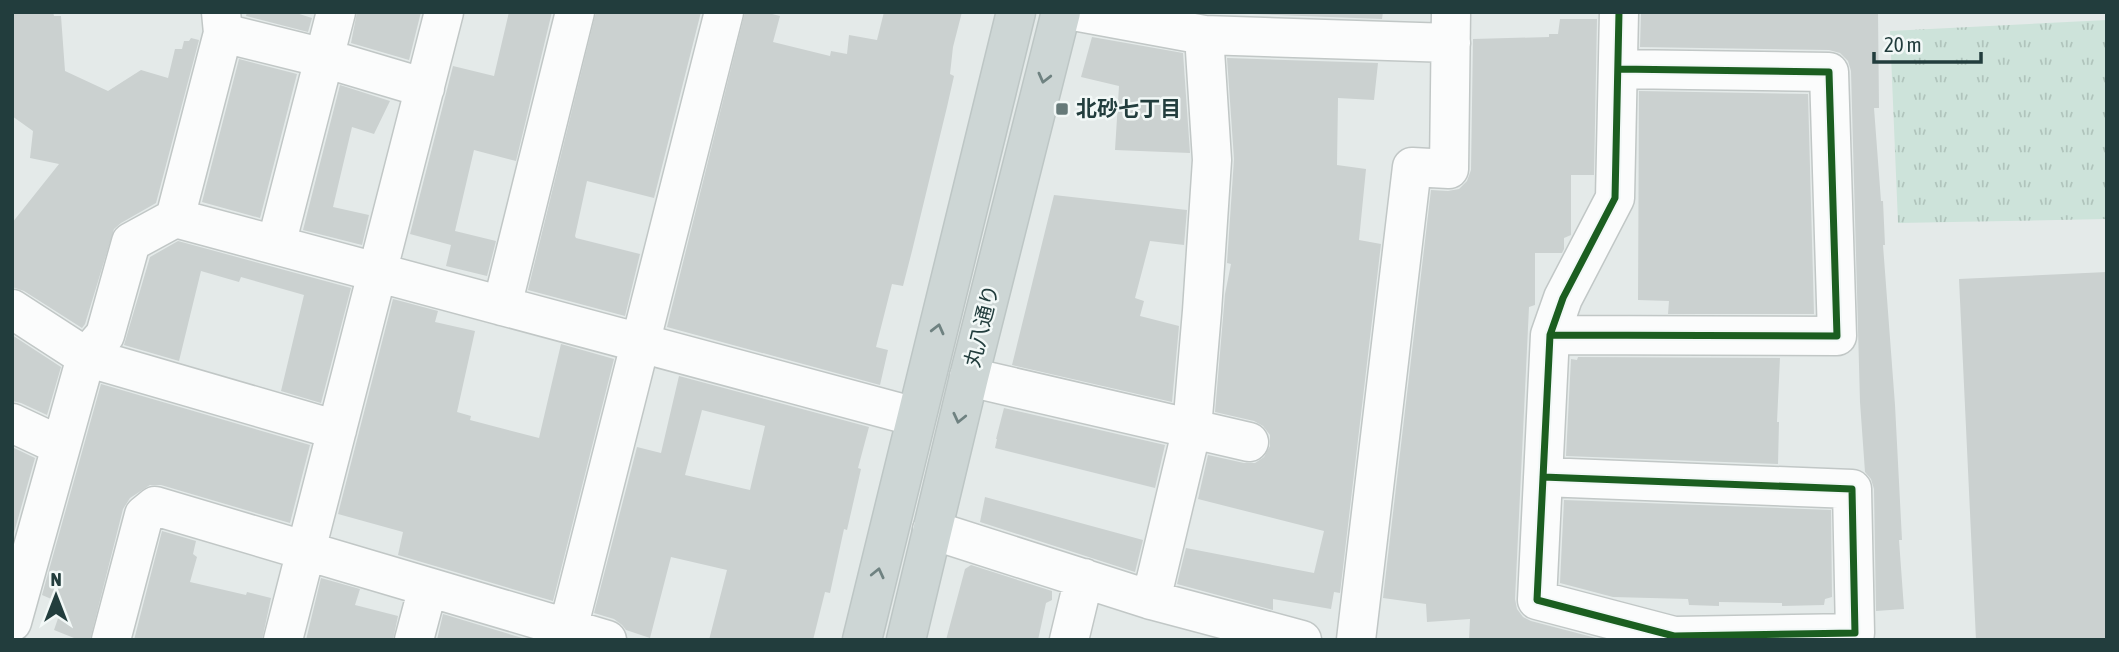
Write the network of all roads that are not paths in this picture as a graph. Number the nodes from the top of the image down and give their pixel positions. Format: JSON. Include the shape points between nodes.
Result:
{"nodes":[{"id":1,"x":336,"y":12,"type":"edge"},
{"id":2,"x":444,"y":12,"type":"edge"},
{"id":3,"x":575,"y":12,"type":"edge"},
{"id":4,"x":724,"y":12,"type":"edge"},
{"id":5,"x":1016,"y":12,"type":"edge"},
{"id":6,"x":1060,"y":12,"type":"edge"},
{"id":7,"x":1079,"y":12,"type":"edge"},
{"id":8,"x":1619,"y":12,"type":"edge"},
{"id":9,"x":222,"y":23,"type":"edge"},
{"id":10,"x":1451,"y":28,"type":"edge"},
{"id":11,"x":1204,"y":35,"type":"junction"},
{"id":12,"x":324,"y":58,"type":"junction"},
{"id":13,"x":1618,"y":69,"type":"junction"},
{"id":14,"x":425,"y":88,"type":"junction"},
{"id":15,"x":175,"y":218,"type":"junction"},
{"id":16,"x":276,"y":245,"type":"junction"},
{"id":17,"x":379,"y":272,"type":"junction"},
{"id":18,"x":502,"y":306,"type":"junction"},
{"id":19,"x":12,"y":309,"type":"edge"},
{"id":20,"x":1550,"y":335,"type":"junction"},
{"id":21,"x":641,"y":343,"type":"junction"},
{"id":22,"x":86,"y":357,"type":"junction"},
{"id":23,"x":969,"y":377,"type":"junction"},
{"id":24,"x":916,"y":417,"type":"junction"},
{"id":25,"x":12,"y":423,"type":"edge"},
{"id":26,"x":1192,"y":428,"type":"junction"},
{"id":27,"x":337,"y":430,"type":"junction"},
{"id":28,"x":1249,"y":442,"type":"dead end"},
{"id":29,"x":61,"y":446,"type":"junction"},
{"id":30,"x":1543,"y":477,"type":"junction"},
{"id":31,"x":932,"y":530,"type":"junction"},
{"id":32,"x":306,"y":551,"type":"junction"},
{"id":33,"x":1084,"y":578,"type":"junction"},
{"id":34,"x":18,"y":579,"type":"edge"},
{"id":35,"x":428,"y":587,"type":"junction"},
{"id":36,"x":1151,"y":600,"type":"junction"},
{"id":37,"x":12,"y":622,"type":"edge"},
{"id":38,"x":568,"y":629,"type":"junction"},
{"id":39,"x":1636,"y":633,"type":"edge"},
{"id":40,"x":111,"y":640,"type":"edge"},
{"id":41,"x":283,"y":640,"type":"edge"},
{"id":42,"x":414,"y":640,"type":"edge"},
{"id":43,"x":607,"y":640,"type":"edge"},
{"id":44,"x":862,"y":640,"type":"edge"},
{"id":45,"x":906,"y":640,"type":"edge"},
{"id":46,"x":1069,"y":640,"type":"edge"},
{"id":47,"x":1302,"y":640,"type":"edge"},
{"id":48,"x":1356,"y":640,"type":"edge"}],
"edges":[{"from":1,"to":12,"type":"street"},
{"from":2,"to":14,"type":"street"},
{"from":3,"to":18,"type":"street"},
{"from":4,"to":21,"type":"street"},
{"from":24,"to":5,"type":"main road","name":"丸八通り","one_way":true},
{"from":6,"to":23,"type":"main road","name":"丸八通り","one_way":true},
{"from":7,"to":11,"type":"street"},
{"from":8,"to":13,"type":"street"},
{"from":9,"to":12,"type":"street"},
{"from":9,"to":15,"type":"street"},
{"from":10,"to":11,"type":"street"},
{"from":10,"to":48,"type":"street","via":[[1449,169],[1412,167]]},
{"from":11,"to":26,"type":"street","via":[[1212,160]]},
{"from":12,"to":14,"type":"street"},
{"from":12,"to":16,"type":"street"},
{"from":13,"to":20,"type":"street","via":[[1615,198],[1563,298]]},
{"from":13,"to":20,"type":"street","via":[[1829,72],[1837,335]]},
{"from":14,"to":17,"type":"street"},
{"from":15,"to":16,"type":"street"},
{"from":15,"to":22,"type":"street","via":[[131,242],[105,335]]},
{"from":16,"to":17,"type":"street"},
{"from":17,"to":18,"type":"street"},
{"from":17,"to":27,"type":"street"},
{"from":18,"to":21,"type":"street"},
{"from":19,"to":22,"type":"street"},
{"from":20,"to":30,"type":"street"},
{"from":21,"to":24,"type":"street"},
{"from":21,"to":38,"type":"street"},
{"from":22,"to":27,"type":"street"},
{"from":22,"to":29,"type":"street"},
{"from":23,"to":26,"type":"street"},
{"from":23,"to":31,"type":"main road","name":"丸八通り","one_way":true},
{"from":44,"to":24,"type":"main road","name":"丸八通り","one_way":true},
{"from":25,"to":29,"type":"street"},
{"from":26,"to":28,"type":"street"},
{"from":26,"to":36,"type":"street"},
{"from":27,"to":32,"type":"street"},
{"from":29,"to":34,"type":"street"},
{"from":30,"to":39,"type":"street","via":[[1537,600]]},
{"from":30,"to":39,"type":"street","via":[[1852,489],[1855,633]]},
{"from":31,"to":33,"type":"street"},
{"from":31,"to":45,"type":"main road","name":"丸八通り"},
{"from":32,"to":35,"type":"street"},
{"from":32,"to":40,"type":"street","via":[[155,506],[144,515]]},
{"from":32,"to":41,"type":"street"},
{"from":33,"to":36,"type":"street"},
{"from":33,"to":46,"type":"street"},
{"from":34,"to":37,"type":"street"},
{"from":35,"to":38,"type":"street"},
{"from":35,"to":42,"type":"street"},
{"from":36,"to":47,"type":"street"},
{"from":38,"to":43,"type":"street"}]}
